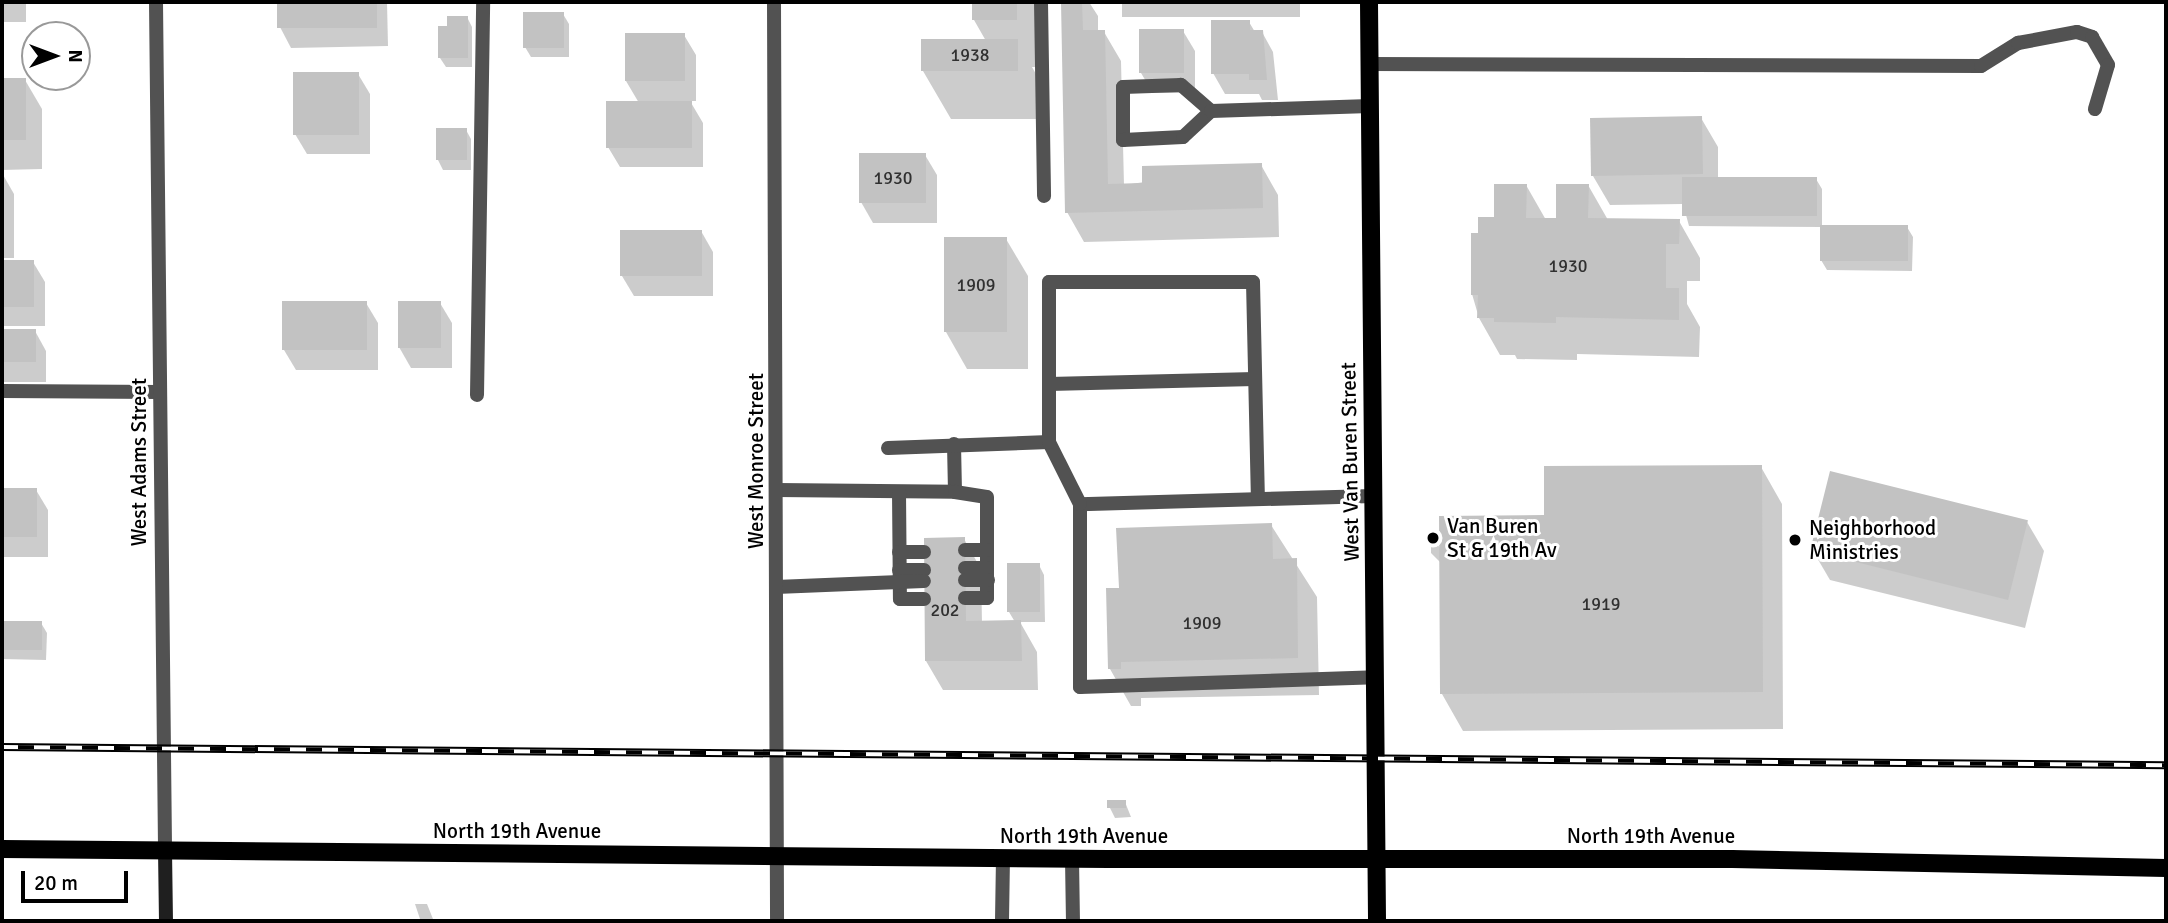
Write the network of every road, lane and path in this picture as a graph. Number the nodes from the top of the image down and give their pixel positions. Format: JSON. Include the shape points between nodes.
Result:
{"nodes":[{"id":1,"x":156,"y":2,"type":"edge"},
{"id":2,"x":483,"y":2,"type":"edge"},
{"id":3,"x":774,"y":2,"type":"edge"},
{"id":4,"x":1041,"y":2,"type":"edge"},
{"id":5,"x":1369,"y":2,"type":"edge"},
{"id":6,"x":1369,"y":64,"type":"junction"},
{"id":7,"x":1370,"y":106,"type":"junction"},
{"id":8,"x":2095,"y":109,"type":"dead end"},
{"id":9,"x":1211,"y":111,"type":"junction"},
{"id":10,"x":1044,"y":197,"type":"dead end"},
{"id":11,"x":1255,"y":379,"type":"junction"},
{"id":12,"x":1048,"y":384,"type":"junction"},
{"id":13,"x":2,"y":391,"type":"edge"},
{"id":14,"x":159,"y":392,"type":"junction"},
{"id":15,"x":477,"y":395,"type":"dead end"},
{"id":16,"x":1048,"y":442,"type":"junction"},
{"id":17,"x":954,"y":444,"type":"junction"},
{"id":18,"x":888,"y":447,"type":"dead end"},
{"id":19,"x":777,"y":490,"type":"junction"},
{"id":20,"x":899,"y":492,"type":"junction"},
{"id":21,"x":955,"y":492,"type":"junction"},
{"id":22,"x":1373,"y":496,"type":"junction"},
{"id":23,"x":1258,"y":499,"type":"junction"},
{"id":24,"x":1080,"y":504,"type":"junction"},
{"id":25,"x":965,"y":550,"type":"dead end"},
{"id":26,"x":987,"y":550,"type":"junction"},
{"id":27,"x":899,"y":552,"type":"junction"},
{"id":28,"x":923,"y":552,"type":"dead end"},
{"id":29,"x":965,"y":574,"type":"dead end"},
{"id":30,"x":987,"y":574,"type":"junction"},
{"id":31,"x":924,"y":575,"type":"dead end"},
{"id":32,"x":899,"y":576,"type":"junction"},
{"id":33,"x":776,"y":587,"type":"junction"},
{"id":34,"x":965,"y":598,"type":"dead end"},
{"id":35,"x":924,"y":599,"type":"dead end"},
{"id":36,"x":1375,"y":677,"type":"junction"},
{"id":37,"x":2,"y":849,"type":"edge"},
{"id":38,"x":165,"y":850,"type":"junction"},
{"id":39,"x":776,"y":855,"type":"junction"},
{"id":40,"x":1003,"y":858,"type":"junction"},
{"id":41,"x":1377,"y":858,"type":"junction"},
{"id":42,"x":1072,"y":859,"type":"junction"},
{"id":43,"x":2166,"y":868,"type":"edge"},
{"id":44,"x":166,"y":921,"type":"edge"},
{"id":45,"x":777,"y":921,"type":"edge"},
{"id":46,"x":1002,"y":921,"type":"edge"},
{"id":47,"x":1073,"y":921,"type":"edge"},
{"id":48,"x":1377,"y":921,"type":"edge"}],
"edges":[{"from":1,"to":14,"type":"street","name":"West Adams Street"},
{"from":2,"to":15,"type":"street"},
{"from":3,"to":19,"type":"street","name":"West Monroe Street"},
{"from":4,"to":10,"type":"street"},
{"from":5,"to":6,"type":"main road","name":"West Van Buren Street"},
{"from":6,"to":7,"type":"main road","name":"West Van Buren Street"},
{"from":6,"to":8,"type":"street","via":[[1981,66],[2018,43],[2077,32],[2092,37],[2108,65]]},
{"from":7,"to":9,"type":"street"},
{"from":7,"to":22,"type":"main road","name":"West Van Buren Street"},
{"from":9,"to":9,"type":"street","via":[[1181,85],[1123,87],[1123,140],[1183,137]]},
{"from":11,"to":12,"type":"street"},
{"from":11,"to":12,"type":"street","via":[[1252,282],[1049,282]]},
{"from":11,"to":23,"type":"street"},
{"from":12,"to":16,"type":"street"},
{"from":13,"to":14,"type":"street"},
{"from":14,"to":38,"type":"street","name":"West Adams Street"},
{"from":16,"to":17,"type":"street"},
{"from":16,"to":24,"type":"street"},
{"from":17,"to":18,"type":"street"},
{"from":17,"to":21,"type":"street"},
{"from":19,"to":20,"type":"street"},
{"from":19,"to":33,"type":"street","name":"West Monroe Street"},
{"from":20,"to":21,"type":"street"},
{"from":20,"to":27,"type":"street"},
{"from":21,"to":26,"type":"street","via":[[987,497]]},
{"from":22,"to":23,"type":"street"},
{"from":22,"to":36,"type":"main road","name":"West Van Buren Street"},
{"from":23,"to":24,"type":"street"},
{"from":24,"to":36,"type":"street","via":[[1080,687]]},
{"from":25,"to":26,"type":"street"},
{"from":26,"to":30,"type":"street"},
{"from":27,"to":28,"type":"street"},
{"from":27,"to":32,"type":"street"},
{"from":29,"to":30,"type":"street"},
{"from":30,"to":34,"type":"street","via":[[987,598]]},
{"from":31,"to":32,"type":"street"},
{"from":32,"to":33,"type":"street"},
{"from":32,"to":35,"type":"street","via":[[900,599]]},
{"from":33,"to":39,"type":"street","name":"West Monroe Street"},
{"from":36,"to":41,"type":"main road","name":"West Van Buren Street"},
{"from":37,"to":38,"type":"main road","name":"North 19th Avenue"},
{"from":38,"to":39,"type":"main road","name":"North 19th Avenue"},
{"from":38,"to":44,"type":"main road","name":"West Adams Street"},
{"from":39,"to":40,"type":"main road","name":"North 19th Avenue"},
{"from":39,"to":45,"type":"street","name":"West Monroe Street"},
{"from":40,"to":42,"type":"main road","name":"North 19th Avenue"},
{"from":40,"to":46,"type":"street"},
{"from":41,"to":42,"type":"main road","name":"North 19th Avenue"},
{"from":41,"to":43,"type":"main road","name":"North 19th Avenue"},
{"from":41,"to":48,"type":"main road","name":"West Van Buren Street"},
{"from":42,"to":47,"type":"street"}]}
